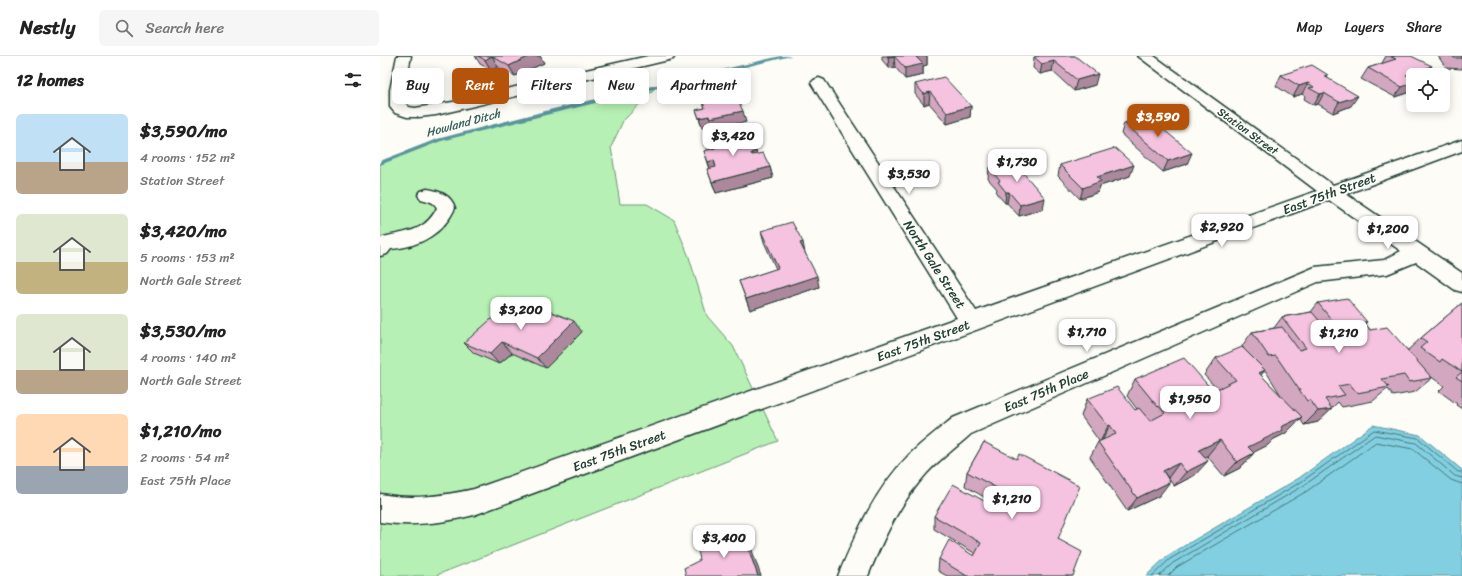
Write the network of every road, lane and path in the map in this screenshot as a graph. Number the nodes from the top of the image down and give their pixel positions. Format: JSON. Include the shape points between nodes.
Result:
{"nodes":[{"id":1,"x":404,"y":56,"type":"edge"},
{"id":2,"x":668,"y":56,"type":"edge"},
{"id":3,"x":1145,"y":56,"type":"edge"},
{"id":4,"x":819,"y":83,"type":"dead end"},
{"id":5,"x":1462,"y":145,"type":"edge"},
{"id":6,"x":1331,"y":192,"type":"junction"},
{"id":7,"x":426,"y":195,"type":"dead end"},
{"id":8,"x":380,"y":249,"type":"edge"},
{"id":9,"x":1418,"y":252,"type":"junction"},
{"id":10,"x":1462,"y":284,"type":"edge"},
{"id":11,"x":972,"y":323,"type":"junction"},
{"id":12,"x":380,"y":508,"type":"edge"},
{"id":13,"x":853,"y":576,"type":"edge"}],
"edges":[{"from":1,"to":2,"type":"street","via":[[397,102],[402,110],[413,112],[442,109]]},
{"from":3,"to":6,"type":"street","name":"Station Street"},
{"from":4,"to":11,"type":"street","name":"North Gale Street"},
{"from":5,"to":6,"type":"street","name":"East 75th Street"},
{"from":6,"to":9,"type":"street","name":"Station Street"},
{"from":6,"to":11,"type":"street","name":"East 75th Street"},
{"from":7,"to":8,"type":"street","via":[[443,202],[446,208],[440,220],[417,236],[385,243]]},
{"from":9,"to":10,"type":"street","name":"Station Street"},
{"from":9,"to":13,"type":"street","name":"East 75th Place","via":[[1386,267],[1315,275],[962,426],[919,463],[899,486],[874,526]]},
{"from":11,"to":12,"type":"street","name":"East 75th Street","via":[[474,502],[439,510],[399,512]]}]}
